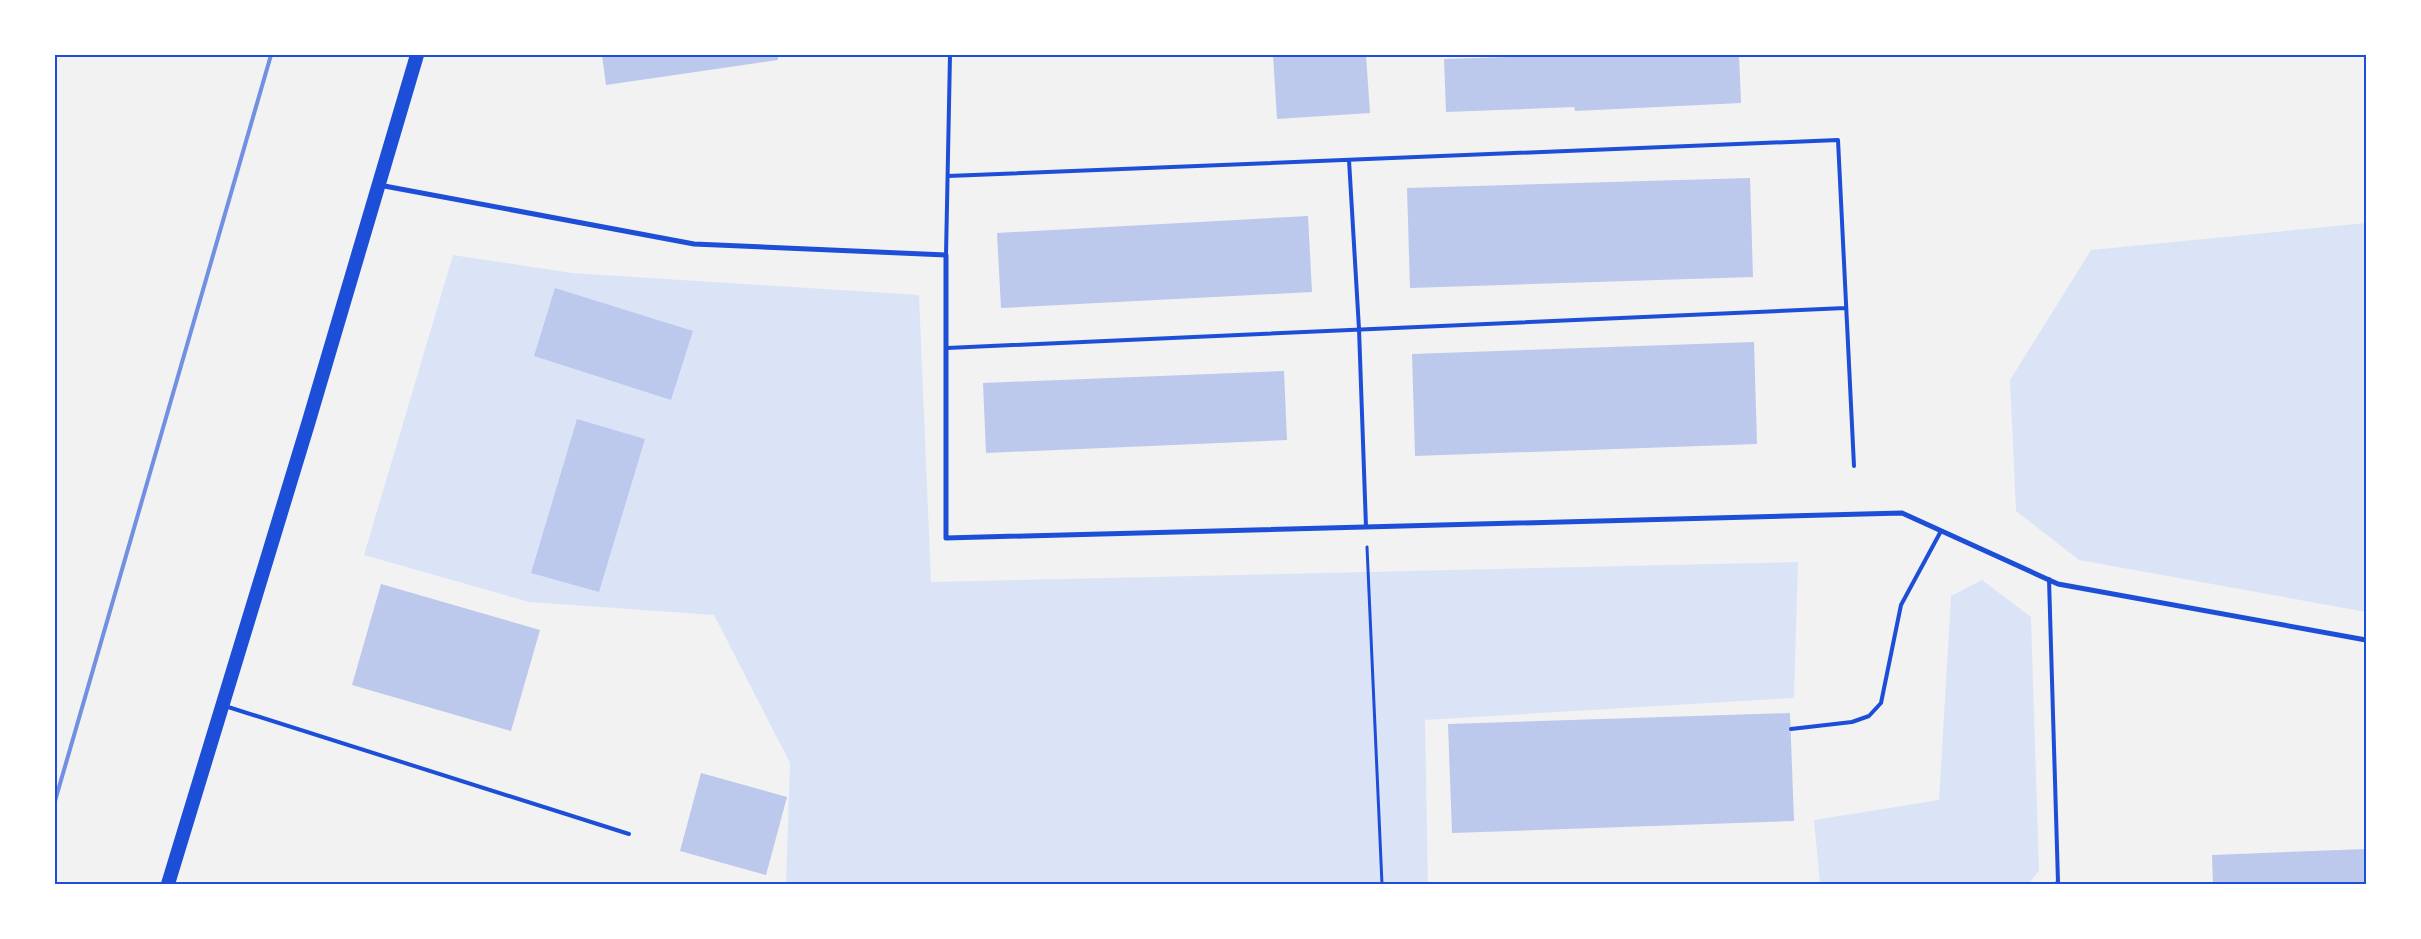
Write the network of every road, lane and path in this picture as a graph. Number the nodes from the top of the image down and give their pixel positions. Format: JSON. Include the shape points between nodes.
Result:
{"nodes":[{"id":1,"x":417,"y":55,"type":"edge"},
{"id":2,"x":950,"y":55,"type":"edge"},
{"id":3,"x":1350,"y":160,"type":"junction"},
{"id":4,"x":948,"y":176,"type":"junction"},
{"id":5,"x":378,"y":185,"type":"junction"},
{"id":6,"x":946,"y":255,"type":"junction"},
{"id":7,"x":1845,"y":308,"type":"junction"},
{"id":8,"x":1359,"y":329,"type":"junction"},
{"id":9,"x":947,"y":348,"type":"junction"},
{"id":10,"x":1854,"y":466,"type":"dead end"},
{"id":11,"x":1366,"y":527,"type":"junction"},
{"id":12,"x":1941,"y":531,"type":"junction"},
{"id":13,"x":2049,"y":580,"type":"junction"},
{"id":14,"x":2366,"y":640,"type":"edge"},
{"id":15,"x":222,"y":705,"type":"junction"},
{"id":16,"x":1791,"y":729,"type":"dead end"},
{"id":17,"x":629,"y":834,"type":"dead end"},
{"id":18,"x":168,"y":884,"type":"edge"},
{"id":19,"x":1382,"y":884,"type":"edge"},
{"id":20,"x":2056,"y":884,"type":"edge"}],
"edges":[{"from":1,"to":5,"type":"highway"},
{"from":2,"to":4,"type":"lane"},
{"from":3,"to":4,"type":"lane"},
{"from":3,"to":7,"type":"lane","via":[[1838,140]]},
{"from":3,"to":8,"type":"lane"},
{"from":4,"to":6,"type":"lane"},
{"from":5,"to":6,"type":"street","via":[[694,244]]},
{"from":5,"to":15,"type":"highway"},
{"from":6,"to":9,"type":"street"},
{"from":7,"to":8,"type":"lane"},
{"from":7,"to":10,"type":"lane"},
{"from":8,"to":9,"type":"lane"},
{"from":8,"to":11,"type":"lane"},
{"from":9,"to":11,"type":"street","via":[[946,538]]},
{"from":11,"to":12,"type":"street","via":[[1902,513]]},
{"from":11,"to":19,"type":"path"},
{"from":12,"to":13,"type":"street"},
{"from":12,"to":16,"type":"lane","via":[[1900,605],[1881,703],[1869,716],[1852,722]]},
{"from":13,"to":14,"type":"street"},
{"from":13,"to":20,"type":"lane"},
{"from":15,"to":17,"type":"lane"},
{"from":15,"to":18,"type":"highway"}]}
